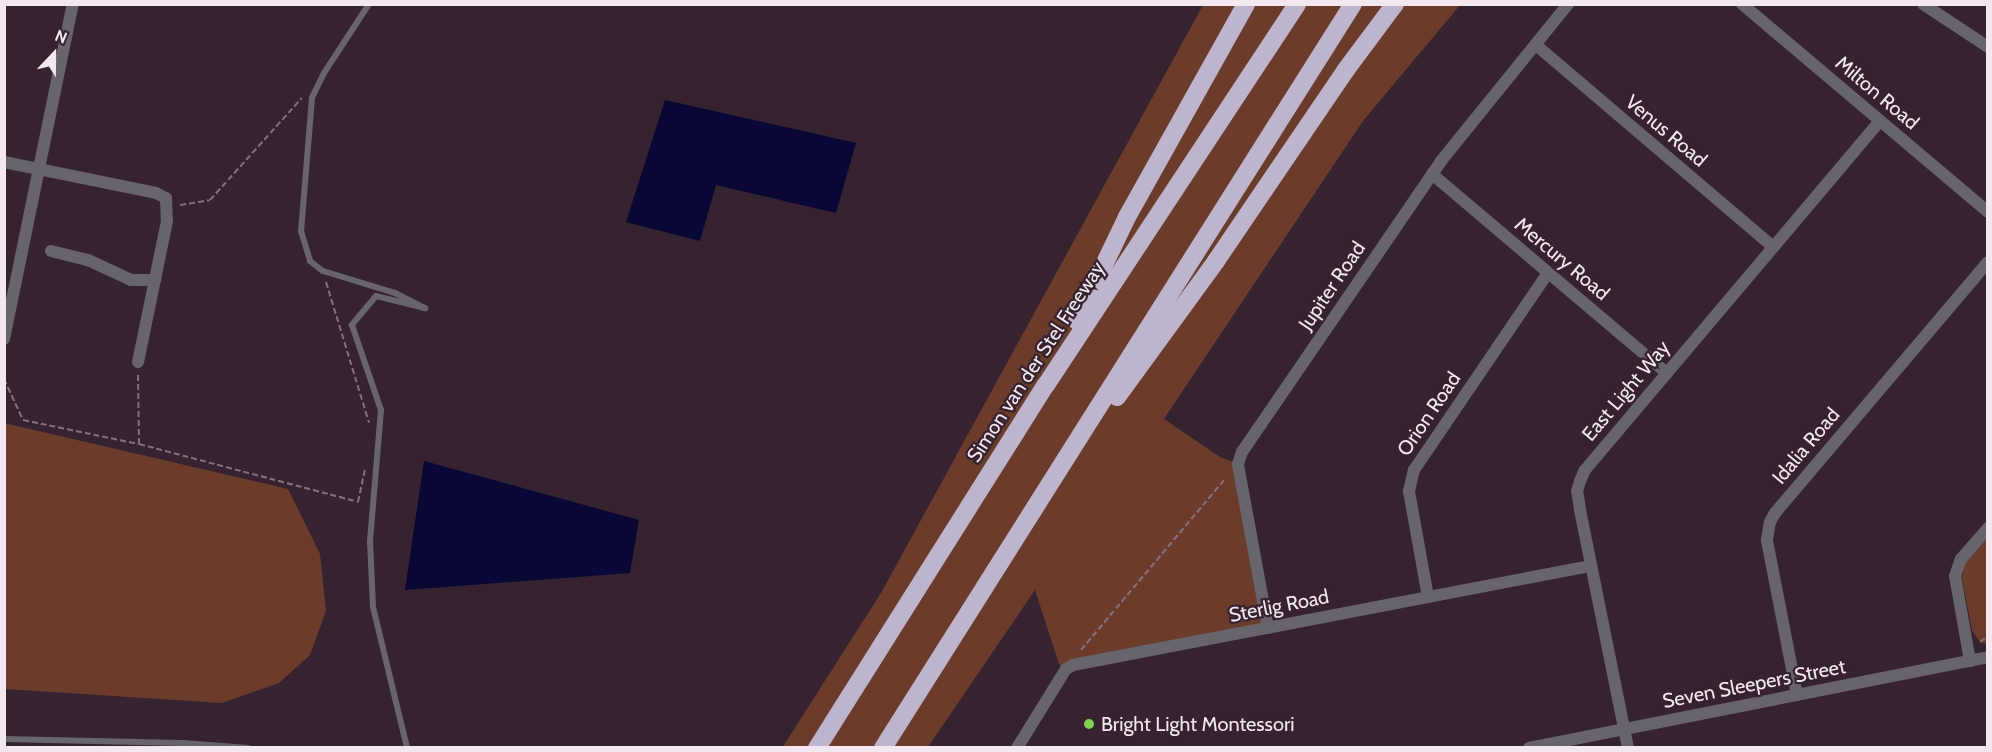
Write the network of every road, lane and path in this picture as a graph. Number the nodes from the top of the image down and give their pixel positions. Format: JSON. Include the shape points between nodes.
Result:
{"nodes":[{"id":1,"x":73,"y":4,"type":"edge"},
{"id":2,"x":369,"y":4,"type":"edge"},
{"id":3,"x":1246,"y":4,"type":"edge"},
{"id":4,"x":1297,"y":4,"type":"edge"},
{"id":5,"x":1353,"y":4,"type":"edge"},
{"id":6,"x":1395,"y":4,"type":"edge"},
{"id":7,"x":1568,"y":4,"type":"edge"},
{"id":8,"x":1742,"y":4,"type":"edge"},
{"id":9,"x":1923,"y":4,"type":"edge"},
{"id":10,"x":1536,"y":45,"type":"junction"},
{"id":11,"x":1988,"y":47,"type":"edge"},
{"id":12,"x":312,"y":98,"type":"junction"},
{"id":13,"x":1880,"y":121,"type":"junction"},
{"id":14,"x":4,"y":162,"type":"edge"},
{"id":15,"x":39,"y":168,"type":"junction"},
{"id":16,"x":1432,"y":174,"type":"junction"},
{"id":17,"x":168,"y":208,"type":"junction"},
{"id":18,"x":1988,"y":212,"type":"edge"},
{"id":19,"x":1773,"y":247,"type":"junction"},
{"id":20,"x":51,"y":251,"type":"dead end"},
{"id":21,"x":1988,"y":262,"type":"edge"},
{"id":22,"x":323,"y":271,"type":"junction"},
{"id":23,"x":1548,"y":273,"type":"junction"},
{"id":24,"x":155,"y":280,"type":"junction"},
{"id":25,"x":4,"y":339,"type":"edge"},
{"id":26,"x":138,"y":362,"type":"joint"},
{"id":27,"x":1667,"y":373,"type":"junction"},
{"id":28,"x":4,"y":379,"type":"edge"},
{"id":29,"x":1046,"y":385,"type":"junction"},
{"id":30,"x":369,"y":423,"type":"dead end"},
{"id":31,"x":1080,"y":435,"type":"junction"},
{"id":32,"x":139,"y":444,"type":"junction"},
{"id":33,"x":1238,"y":464,"type":"junction"},
{"id":34,"x":365,"y":468,"type":"dead end"},
{"id":35,"x":1988,"y":528,"type":"edge"},
{"id":36,"x":1590,"y":566,"type":"junction"},
{"id":37,"x":1428,"y":597,"type":"junction"},
{"id":38,"x":1268,"y":628,"type":"junction"},
{"id":39,"x":1988,"y":657,"type":"edge"},
{"id":40,"x":1970,"y":661,"type":"junction"},
{"id":41,"x":1066,"y":669,"type":"junction"},
{"id":42,"x":1797,"y":695,"type":"junction"},
{"id":43,"x":1624,"y":729,"type":"junction"},
{"id":44,"x":4,"y":739,"type":"edge"},
{"id":45,"x":248,"y":747,"type":"edge"},
{"id":46,"x":407,"y":747,"type":"edge"},
{"id":47,"x":817,"y":747,"type":"edge"},
{"id":48,"x":883,"y":747,"type":"edge"},
{"id":49,"x":1017,"y":747,"type":"edge"},
{"id":50,"x":1529,"y":747,"type":"edge"},
{"id":51,"x":1628,"y":747,"type":"edge"}],
"edges":[{"from":1,"to":15,"type":"street"},
{"from":2,"to":12,"type":"lane"},
{"from":3,"to":29,"type":"highway","via":[[1127,217]]},
{"from":4,"to":29,"type":"highway","name":"Simon van der Stel Freeway"},
{"from":5,"to":31,"type":"highway"},
{"from":6,"to":31,"type":"highway","via":[[1135,372],[1099,419]]},
{"from":7,"to":10,"type":"street","name":"Jupiter Road"},
{"from":8,"to":13,"type":"street","name":"Milton Road"},
{"from":9,"to":11,"type":"street"},
{"from":10,"to":16,"type":"street","name":"Jupiter Road"},
{"from":10,"to":19,"type":"street","name":"Venus Road"},
{"from":12,"to":17,"type":"path","via":[[303,96],[210,200]]},
{"from":12,"to":22,"type":"lane","via":[[301,231],[310,261]]},
{"from":13,"to":18,"type":"street","name":"Milton Road"},
{"from":13,"to":19,"type":"street","name":"East Light Way"},
{"from":14,"to":15,"type":"street"},
{"from":15,"to":17,"type":"street","via":[[156,193],[166,198]]},
{"from":15,"to":25,"type":"street"},
{"from":16,"to":23,"type":"street","name":"Mercury Road"},
{"from":16,"to":33,"type":"street","name":"Jupiter Road","via":[[1242,452]]},
{"from":17,"to":24,"type":"street"},
{"from":19,"to":27,"type":"street","name":"East Light Way"},
{"from":20,"to":24,"type":"street","via":[[88,260],[131,280]]},
{"from":21,"to":42,"type":"street","name":"Idalia Road","via":[[1770,522],[1767,540]]},
{"from":22,"to":30,"type":"path"},
{"from":22,"to":46,"type":"lane","via":[[395,293],[425,308],[376,296],[352,325],[381,410],[370,541],[373,607]]},
{"from":23,"to":27,"type":"street","name":"Mercury Road"},
{"from":23,"to":37,"type":"street","name":"Orion Road","via":[[1414,470],[1409,491]]},
{"from":24,"to":26,"type":"street"},
{"from":26,"to":32,"type":"path"},
{"from":27,"to":36,"type":"street","name":"East Light Way","via":[[1585,470],[1580,481],[1578,499]]},
{"from":28,"to":32,"type":"path","via":[[23,420]]},
{"from":29,"to":47,"type":"highway","name":"Simon van der Stel Freeway"},
{"from":31,"to":48,"type":"highway"},
{"from":32,"to":34,"type":"path","via":[[358,502]]},
{"from":33,"to":38,"type":"street"},
{"from":33,"to":41,"type":"path"},
{"from":35,"to":40,"type":"street","via":[[1961,559],[1955,576]]},
{"from":36,"to":37,"type":"street","name":"Sterlig Road"},
{"from":36,"to":43,"type":"street","name":"East Light Way"},
{"from":37,"to":38,"type":"street","name":"Sterlig Road"},
{"from":38,"to":41,"type":"street","name":"Sterlig Road","via":[[1073,664]]},
{"from":39,"to":40,"type":"street","name":"Seven Sleepers Street"},
{"from":40,"to":42,"type":"street","name":"Seven Sleepers Street"},
{"from":41,"to":49,"type":"street"},
{"from":42,"to":43,"type":"street","name":"Seven Sleepers Street"},
{"from":43,"to":50,"type":"street","name":"Seven Sleepers Street"},
{"from":43,"to":51,"type":"street","name":"East Light Way"},
{"from":44,"to":45,"type":"lane"}]}
